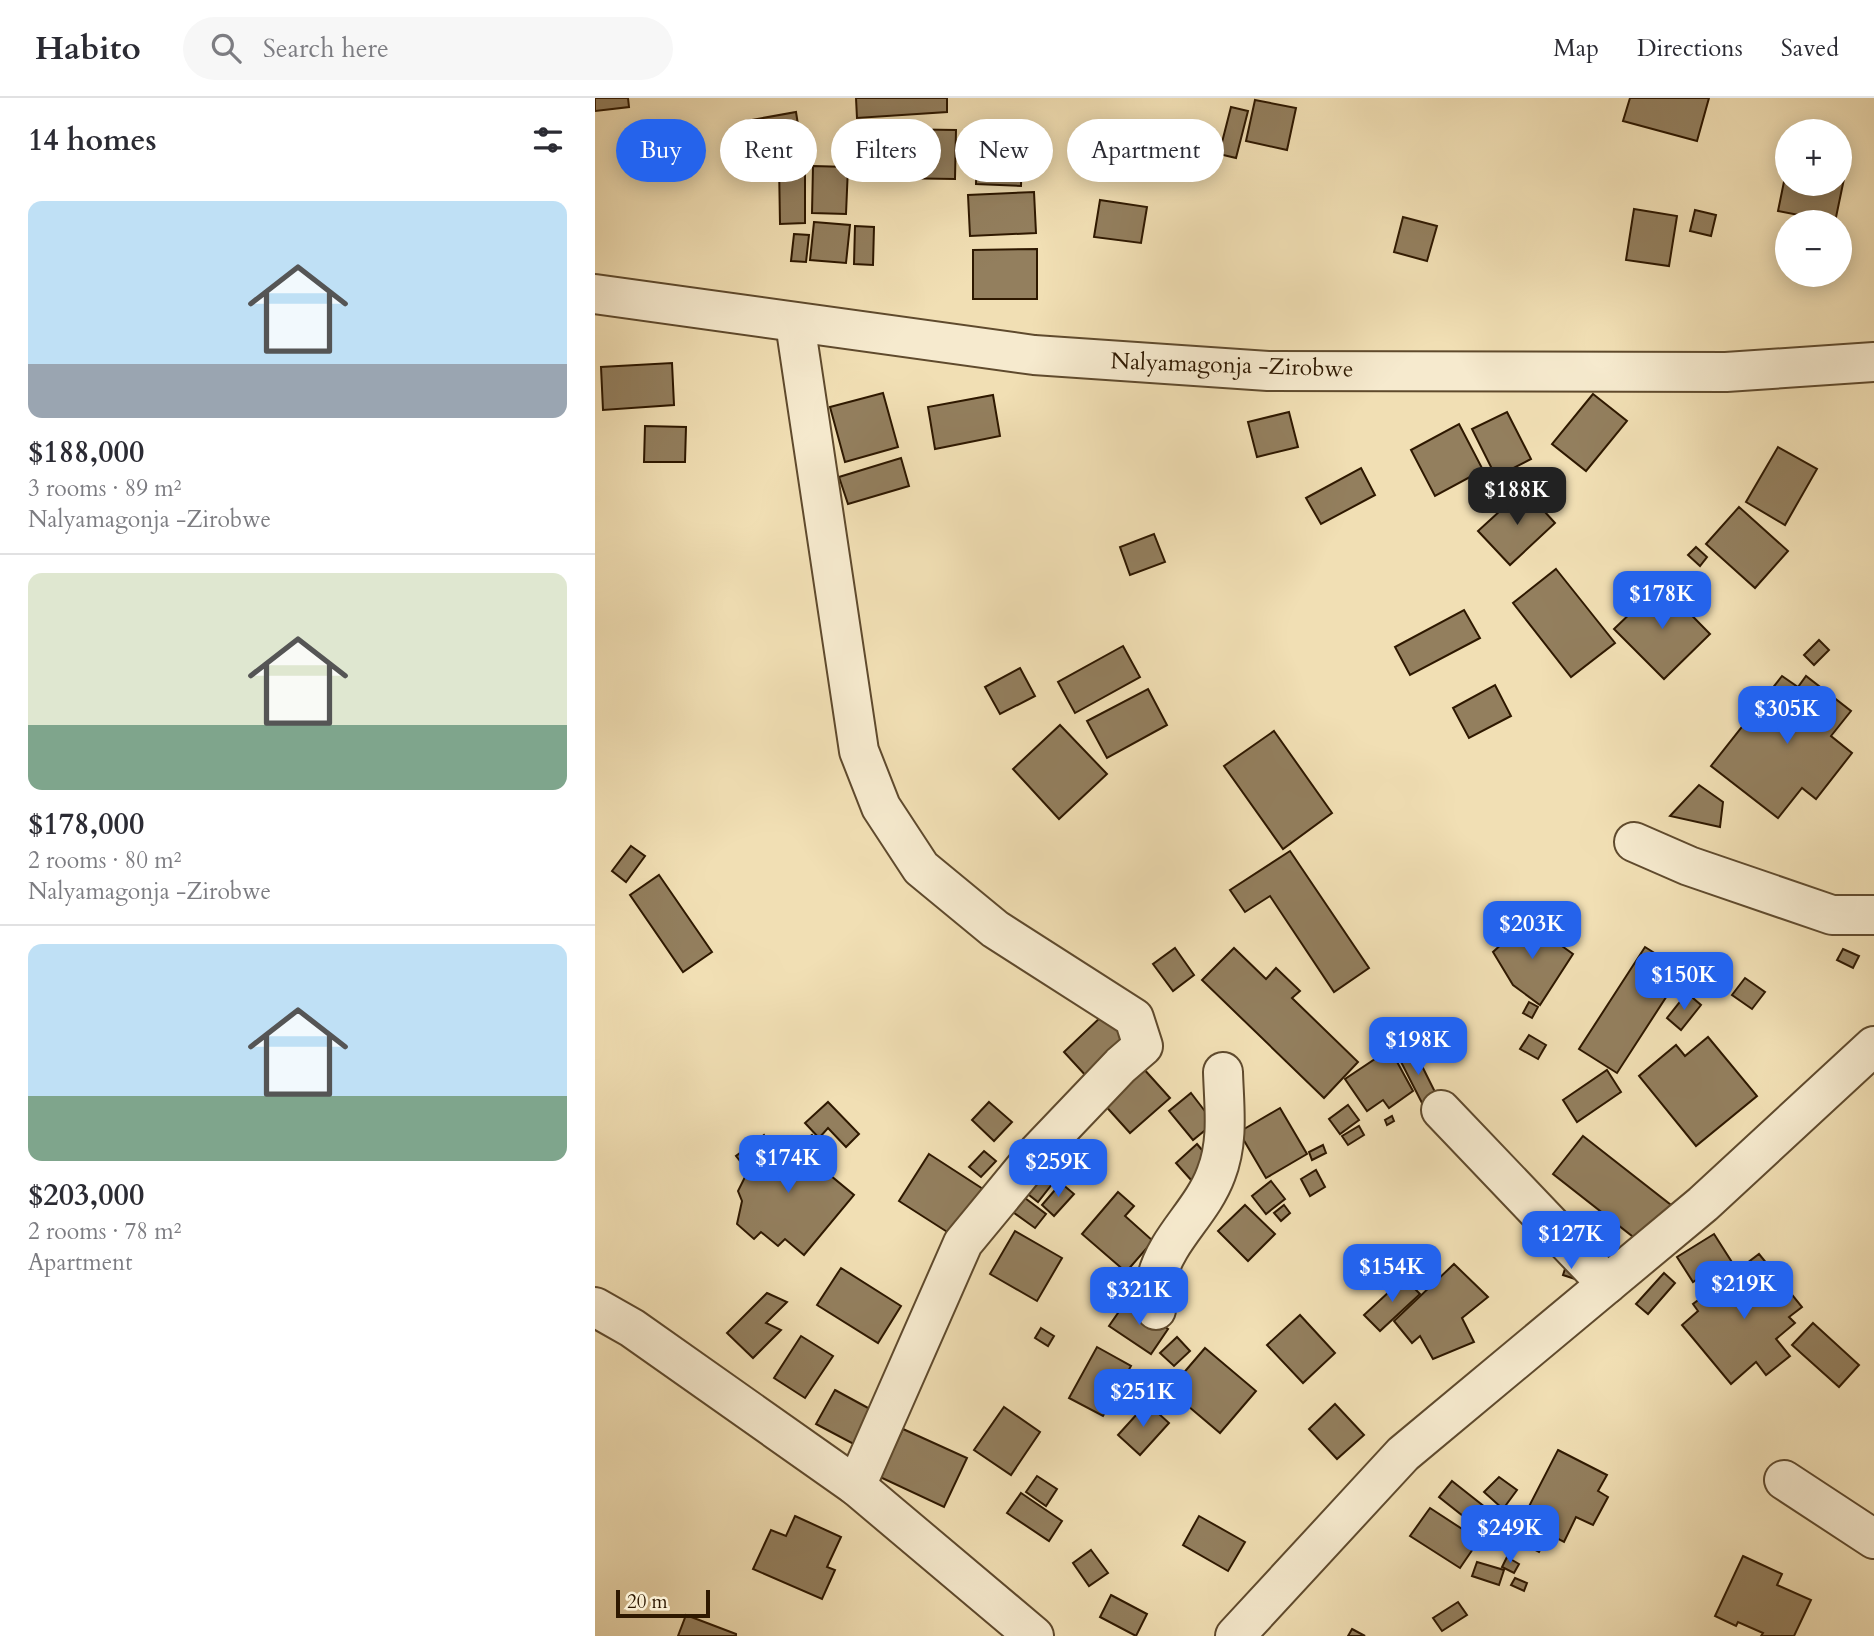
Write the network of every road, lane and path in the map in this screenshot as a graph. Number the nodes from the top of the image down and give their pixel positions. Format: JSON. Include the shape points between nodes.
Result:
{"nodes":[{"id":1,"x":595,"y":294,"type":"edge"},
{"id":2,"x":795,"y":323,"type":"junction"},
{"id":3,"x":1874,"y":362,"type":"edge"},
{"id":4,"x":1634,"y":842,"type":"dead end"},
{"id":5,"x":1874,"y":915,"type":"edge"},
{"id":6,"x":1874,"y":1046,"type":"edge"},
{"id":7,"x":1223,"y":1072,"type":"dead end"},
{"id":8,"x":1441,"y":1110,"type":"dead end"},
{"id":9,"x":1607,"y":1284,"type":"junction"},
{"id":10,"x":595,"y":1307,"type":"edge"},
{"id":11,"x":1156,"y":1310,"type":"dead end"},
{"id":12,"x":1784,"y":1480,"type":"dead end"},
{"id":13,"x":856,"y":1486,"type":"junction"},
{"id":14,"x":1874,"y":1539,"type":"edge"},
{"id":15,"x":1034,"y":1636,"type":"edge"},
{"id":16,"x":1235,"y":1636,"type":"edge"}],
"edges":[{"from":1,"to":2,"type":"street","name":"Nalyamagonja -Zirobwe"},
{"from":2,"to":3,"type":"street","name":"Nalyamagonja -Zirobwe","via":[[1034,355],[1268,371],[1725,372]]},
{"from":2,"to":13,"type":"street","via":[[859,751],[881,807],[921,868],[995,929],[1134,1018],[1143,1046],[1038,1152],[963,1243]]},
{"from":4,"to":5,"type":"street","via":[[1832,915]]},
{"from":6,"to":9,"type":"street"},
{"from":7,"to":11,"type":"street","via":[[1225,1143],[1201,1206],[1173,1242],[1157,1278]]},
{"from":8,"to":9,"type":"street"},
{"from":9,"to":16,"type":"street","via":[[1403,1454]]},
{"from":10,"to":13,"type":"street","via":[[632,1328]]},
{"from":12,"to":14,"type":"street"},
{"from":13,"to":15,"type":"street"}]}
